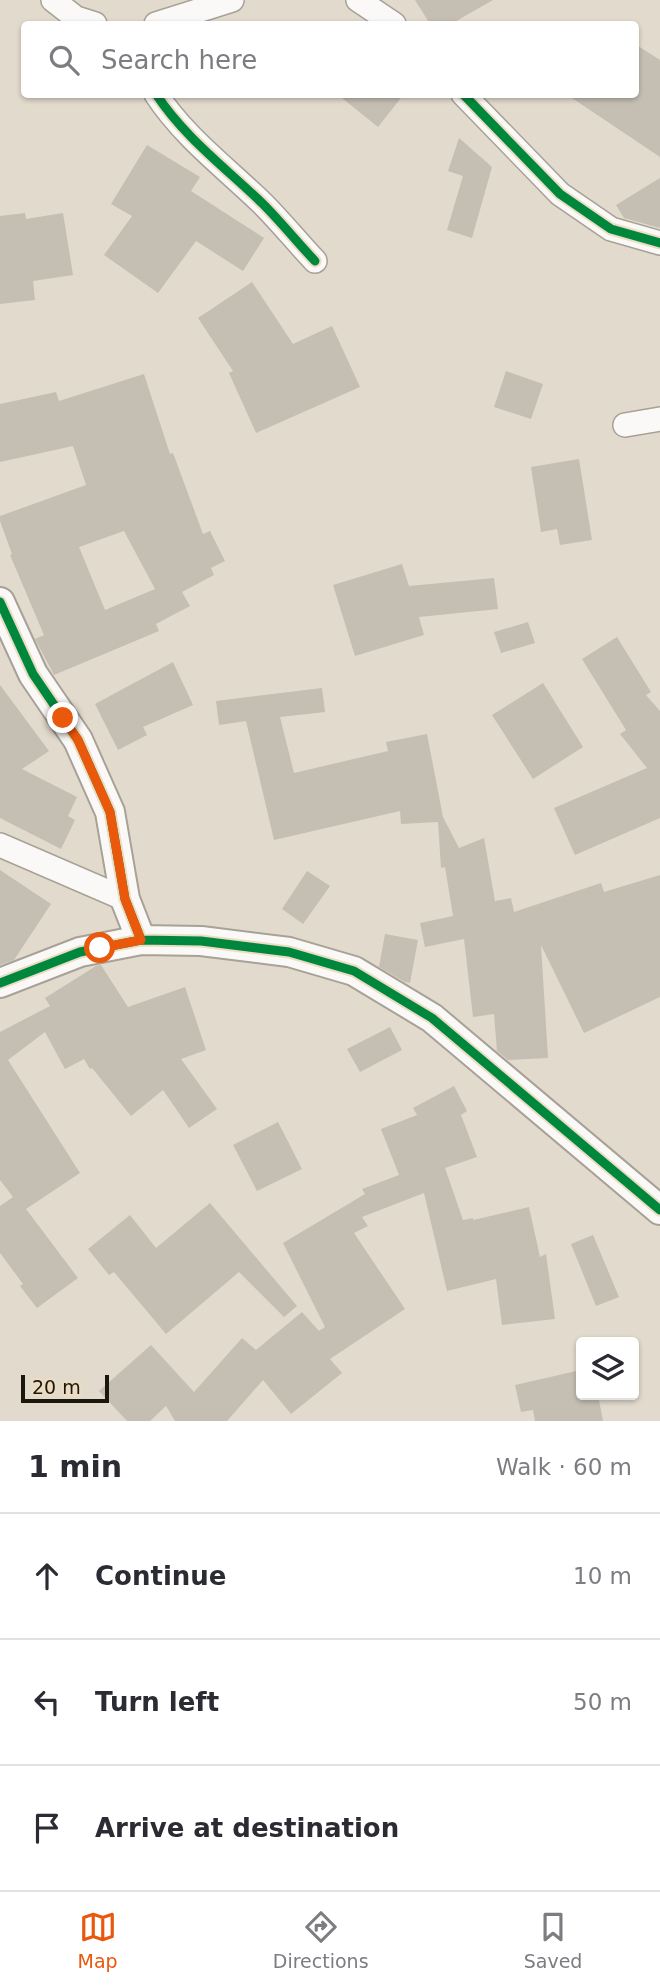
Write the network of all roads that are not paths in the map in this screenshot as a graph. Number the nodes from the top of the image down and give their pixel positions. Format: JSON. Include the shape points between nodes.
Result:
{"nodes":[{"id":1,"x":52,"y":0,"type":"edge"},
{"id":2,"x":232,"y":0,"type":"edge"},
{"id":3,"x":358,"y":0,"type":"edge"},
{"id":4,"x":86,"y":21,"type":"edge"},
{"id":5,"x":166,"y":21,"type":"edge"},
{"id":6,"x":390,"y":21,"type":"edge"},
{"id":7,"x":159,"y":98,"type":"edge"},
{"id":8,"x":467,"y":98,"type":"edge"},
{"id":9,"x":660,"y":243,"type":"edge"},
{"id":10,"x":314,"y":261,"type":"dead end"},
{"id":11,"x":660,"y":419,"type":"edge"},
{"id":12,"x":625,"y":425,"type":"dead end"},
{"id":13,"x":0,"y":602,"type":"edge"},
{"id":14,"x":0,"y":845,"type":"edge"},
{"id":15,"x":125,"y":899,"type":"junction"},
{"id":16,"x":141,"y":940,"type":"junction"},
{"id":17,"x":0,"y":983,"type":"edge"},
{"id":18,"x":660,"y":1210,"type":"edge"}],
"edges":[{"from":1,"to":4,"type":"street"},
{"from":2,"to":5,"type":"street"},
{"from":3,"to":6,"type":"street"},
{"from":7,"to":10,"type":"street"},
{"from":8,"to":9,"type":"street","via":[[560,194],[611,229]]},
{"from":11,"to":12,"type":"street"},
{"from":13,"to":15,"type":"street","via":[[33,674],[78,740],[110,812]]},
{"from":14,"to":15,"type":"street"},
{"from":15,"to":16,"type":"street"},
{"from":16,"to":17,"type":"street","via":[[80,951]]},
{"from":16,"to":18,"type":"street","via":[[201,941],[289,952],[354,971],[432,1018]]}]}
